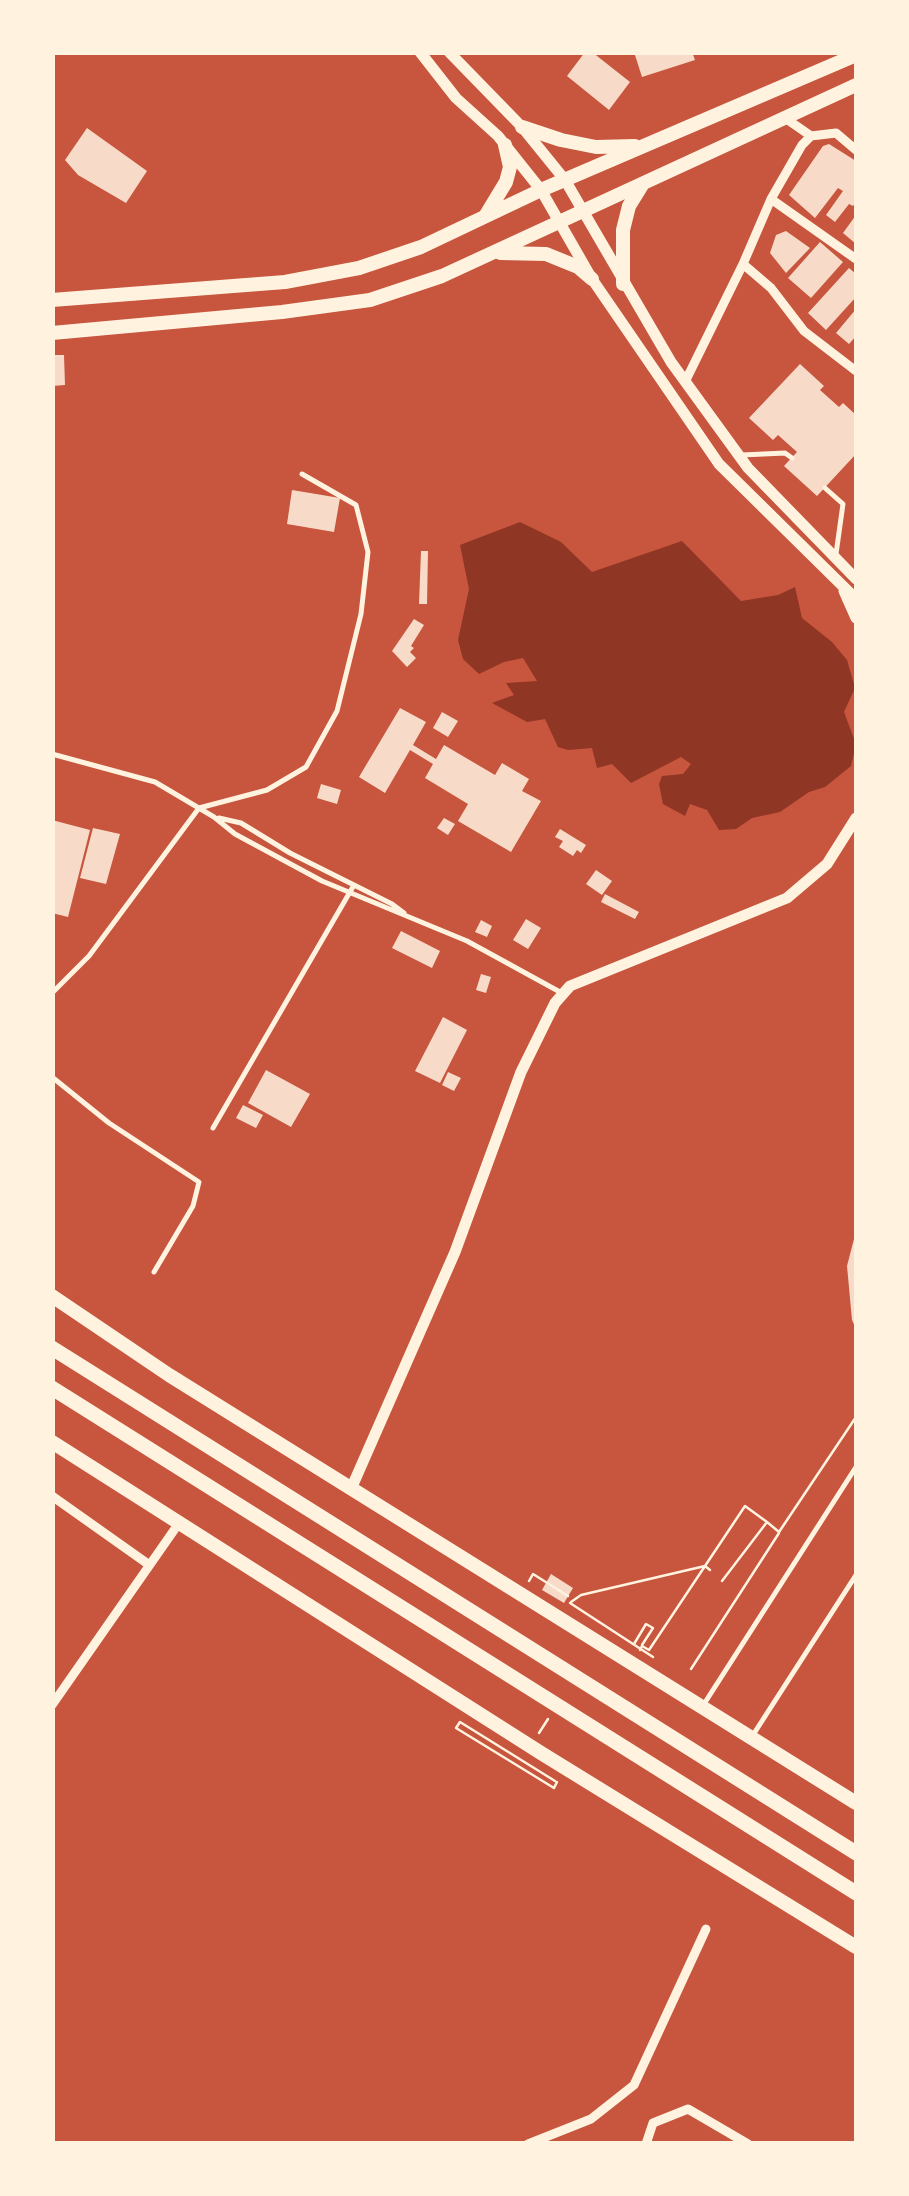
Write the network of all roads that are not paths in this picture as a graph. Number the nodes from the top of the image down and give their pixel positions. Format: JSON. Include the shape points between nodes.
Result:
{"nodes":[{"id":1,"x":420,"y":52,"type":"edge"},
{"id":2,"x":449,"y":52,"type":"edge"},
{"id":3,"x":856,"y":55,"type":"edge"},
{"id":4,"x":856,"y":84,"type":"edge"},
{"id":5,"x":785,"y":118,"type":"junction"},
{"id":6,"x":522,"y":127,"type":"junction"},
{"id":7,"x":811,"y":136,"type":"junction"},
{"id":8,"x":506,"y":146,"type":"junction"},
{"id":9,"x":646,"y":146,"type":"junction"},
{"id":10,"x":856,"y":150,"type":"edge"},
{"id":11,"x":565,"y":180,"type":"junction"},
{"id":12,"x":642,"y":184,"type":"junction"},
{"id":13,"x":542,"y":190,"type":"junction"},
{"id":14,"x":771,"y":199,"type":"junction"},
{"id":15,"x":582,"y":211,"type":"junction"},
{"id":16,"x":486,"y":216,"type":"junction"},
{"id":17,"x":559,"y":221,"type":"junction"},
{"id":18,"x":489,"y":254,"type":"junction"},
{"id":19,"x":856,"y":259,"type":"edge"},
{"id":20,"x":743,"y":264,"type":"junction"},
{"id":21,"x":592,"y":279,"type":"junction"},
{"id":22,"x":622,"y":284,"type":"junction"},
{"id":23,"x":52,"y":300,"type":"edge"},
{"id":24,"x":52,"y":333,"type":"edge"},
{"id":25,"x":856,"y":371,"type":"edge"},
{"id":26,"x":685,"y":382,"type":"junction"},
{"id":27,"x":738,"y":455,"type":"junction"},
{"id":28,"x":792,"y":458,"type":"dead end"},
{"id":29,"x":302,"y":474,"type":"dead end"},
{"id":30,"x":825,"y":488,"type":"dead end"},
{"id":31,"x":836,"y":557,"type":"junction"},
{"id":32,"x":856,"y":578,"type":"edge"},
{"id":33,"x":842,"y":587,"type":"junction"},
{"id":34,"x":856,"y":599,"type":"edge"},
{"id":35,"x":856,"y":618,"type":"edge"},
{"id":36,"x":52,"y":754,"type":"edge"},
{"id":37,"x":199,"y":808,"type":"junction"},
{"id":38,"x":214,"y":817,"type":"junction"},
{"id":39,"x":856,"y":818,"type":"edge"},
{"id":40,"x":354,"y":885,"type":"junction"},
{"id":41,"x":349,"y":893,"type":"junction"},
{"id":42,"x":406,"y":915,"type":"junction"},
{"id":43,"x":52,"y":993,"type":"edge"},
{"id":44,"x":563,"y":994,"type":"junction"},
{"id":45,"x":52,"y":1077,"type":"edge"},
{"id":46,"x":213,"y":1128,"type":"dead end"},
{"id":47,"x":154,"y":1272,"type":"dead end"},
{"id":48,"x":52,"y":1296,"type":"edge"},
{"id":49,"x":52,"y":1348,"type":"edge"},
{"id":50,"x":52,"y":1388,"type":"edge"},
{"id":51,"x":52,"y":1442,"type":"edge"},
{"id":52,"x":856,"y":1467,"type":"edge"},
{"id":53,"x":351,"y":1489,"type":"junction"},
{"id":54,"x":52,"y":1496,"type":"edge"},
{"id":55,"x":179,"y":1523,"type":"junction"},
{"id":56,"x":148,"y":1564,"type":"junction"},
{"id":57,"x":856,"y":1574,"type":"edge"},
{"id":58,"x":52,"y":1705,"type":"edge"},
{"id":59,"x":702,"y":1707,"type":"junction"},
{"id":60,"x":751,"y":1738,"type":"junction"},
{"id":61,"x":856,"y":1803,"type":"edge"},
{"id":62,"x":856,"y":1852,"type":"edge"},
{"id":63,"x":856,"y":1893,"type":"edge"},
{"id":64,"x":706,"y":1929,"type":"dead end"},
{"id":65,"x":856,"y":1947,"type":"edge"},
{"id":66,"x":528,"y":2144,"type":"edge"},
{"id":67,"x":646,"y":2144,"type":"edge"},
{"id":68,"x":748,"y":2144,"type":"edge"}],
"edges":[{"from":1,"to":8,"type":"street"},
{"from":2,"to":6,"type":"street"},
{"from":3,"to":9,"type":"main road"},
{"from":4,"to":5,"type":"main road"},
{"from":5,"to":7,"type":"street"},
{"from":5,"to":12,"type":"main road"},
{"from":6,"to":9,"type":"main road","via":[[596,147]]},
{"from":6,"to":11,"type":"street"},
{"from":7,"to":10,"type":"street","via":[[836,133]]},
{"from":7,"to":14,"type":"street"},
{"from":8,"to":13,"type":"street"},
{"from":8,"to":16,"type":"main road","via":[[506,182]]},
{"from":9,"to":11,"type":"main road"},
{"from":11,"to":13,"type":"main road"},
{"from":11,"to":15,"type":"street"},
{"from":12,"to":15,"type":"main road"},
{"from":12,"to":22,"type":"main road","via":[[622,230]]},
{"from":13,"to":16,"type":"main road"},
{"from":13,"to":17,"type":"street"},
{"from":14,"to":19,"type":"street"},
{"from":14,"to":20,"type":"street"},
{"from":15,"to":17,"type":"main road"},
{"from":15,"to":22,"type":"street"},
{"from":16,"to":23,"type":"main road","via":[[359,268],[285,282]]},
{"from":17,"to":18,"type":"main road"},
{"from":17,"to":21,"type":"street"},
{"from":18,"to":21,"type":"main road","via":[[546,254]]},
{"from":18,"to":24,"type":"main road","via":[[370,300]]},
{"from":20,"to":25,"type":"street","via":[[804,331]]},
{"from":20,"to":26,"type":"street"},
{"from":21,"to":33,"type":"street","via":[[718,464]]},
{"from":22,"to":26,"type":"street"},
{"from":26,"to":27,"type":"street"},
{"from":27,"to":28,"type":"lane"},
{"from":27,"to":31,"type":"street"},
{"from":29,"to":37,"type":"lane","via":[[356,505],[368,552],[362,614],[336,711],[306,766],[267,790]]},
{"from":30,"to":31,"type":"lane","via":[[843,504]]},
{"from":31,"to":32,"type":"street"},
{"from":33,"to":34,"type":"street"},
{"from":33,"to":35,"type":"street"},
{"from":36,"to":37,"type":"lane","via":[[155,782]]},
{"from":37,"to":38,"type":"lane"},
{"from":37,"to":43,"type":"lane","via":[[89,956]]},
{"from":38,"to":40,"type":"lane","via":[[241,823]]},
{"from":38,"to":41,"type":"lane"},
{"from":39,"to":44,"type":"street","via":[[827,864],[787,898]]},
{"from":40,"to":41,"type":"lane"},
{"from":40,"to":42,"type":"lane"},
{"from":41,"to":42,"type":"lane"},
{"from":41,"to":46,"type":"lane"},
{"from":42,"to":44,"type":"lane"},
{"from":44,"to":53,"type":"street","via":[[521,1072],[455,1252]]},
{"from":45,"to":47,"type":"lane","via":[[200,1182],[194,1206]]},
{"from":48,"to":53,"type":"main road"},
{"from":49,"to":62,"type":"highway"},
{"from":50,"to":63,"type":"highway"},
{"from":51,"to":55,"type":"main road"},
{"from":52,"to":59,"type":"lane"},
{"from":53,"to":59,"type":"main road"},
{"from":54,"to":56,"type":"street"},
{"from":55,"to":56,"type":"street"},
{"from":55,"to":65,"type":"main road"},
{"from":56,"to":58,"type":"street"},
{"from":57,"to":60,"type":"lane"},
{"from":59,"to":60,"type":"main road"},
{"from":60,"to":61,"type":"main road"},
{"from":64,"to":66,"type":"street","via":[[634,2084],[591,2119]]},
{"from":67,"to":68,"type":"street","via":[[653,2123],[688,2109]]}]}
